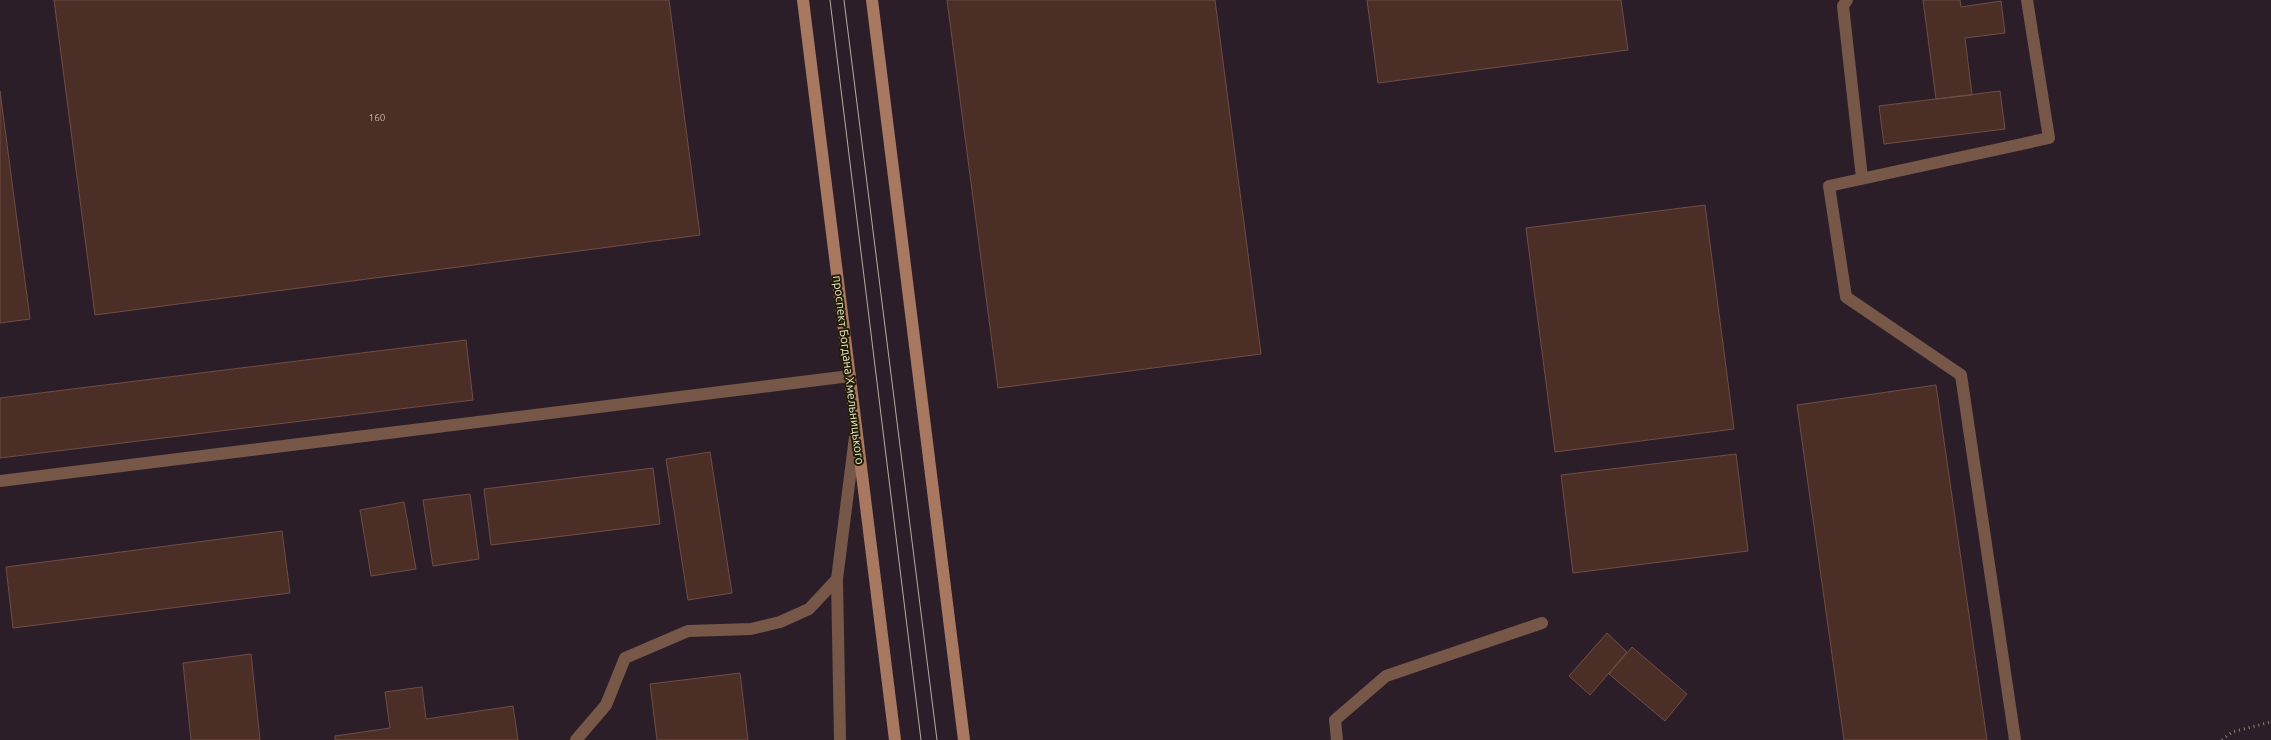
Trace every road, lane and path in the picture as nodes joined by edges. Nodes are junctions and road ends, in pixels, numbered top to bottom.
1 (803, 0) edge
2 (872, 0) edge
3 (1847, 0) edge
4 (2027, 0) edge
5 (1862, 178) junction
6 (850, 376) junction
7 (856, 430) junction
8 (0, 481) edge
9 (837, 579) junction
10 (1542, 623) dead end
11 (2271, 722) edge
12 (576, 740) edge
13 (840, 740) edge
14 (895, 740) edge
15 (964, 740) edge
16 (1338, 740) edge
17 (2015, 740) edge
18 (2222, 740) edge

1 - 6 main road, проспект Богдана Хмельницького
2 - 15 main road
3 - 5 lane
4 - 5 lane
5 - 17 lane
6 - 7 main road, проспект Богдана Хмельницького
6 - 8 lane
7 - 9 lane
7 - 14 main road, проспект Богдана Хмельницького
9 - 12 lane
9 - 13 lane
10 - 16 lane
11 - 18 path

